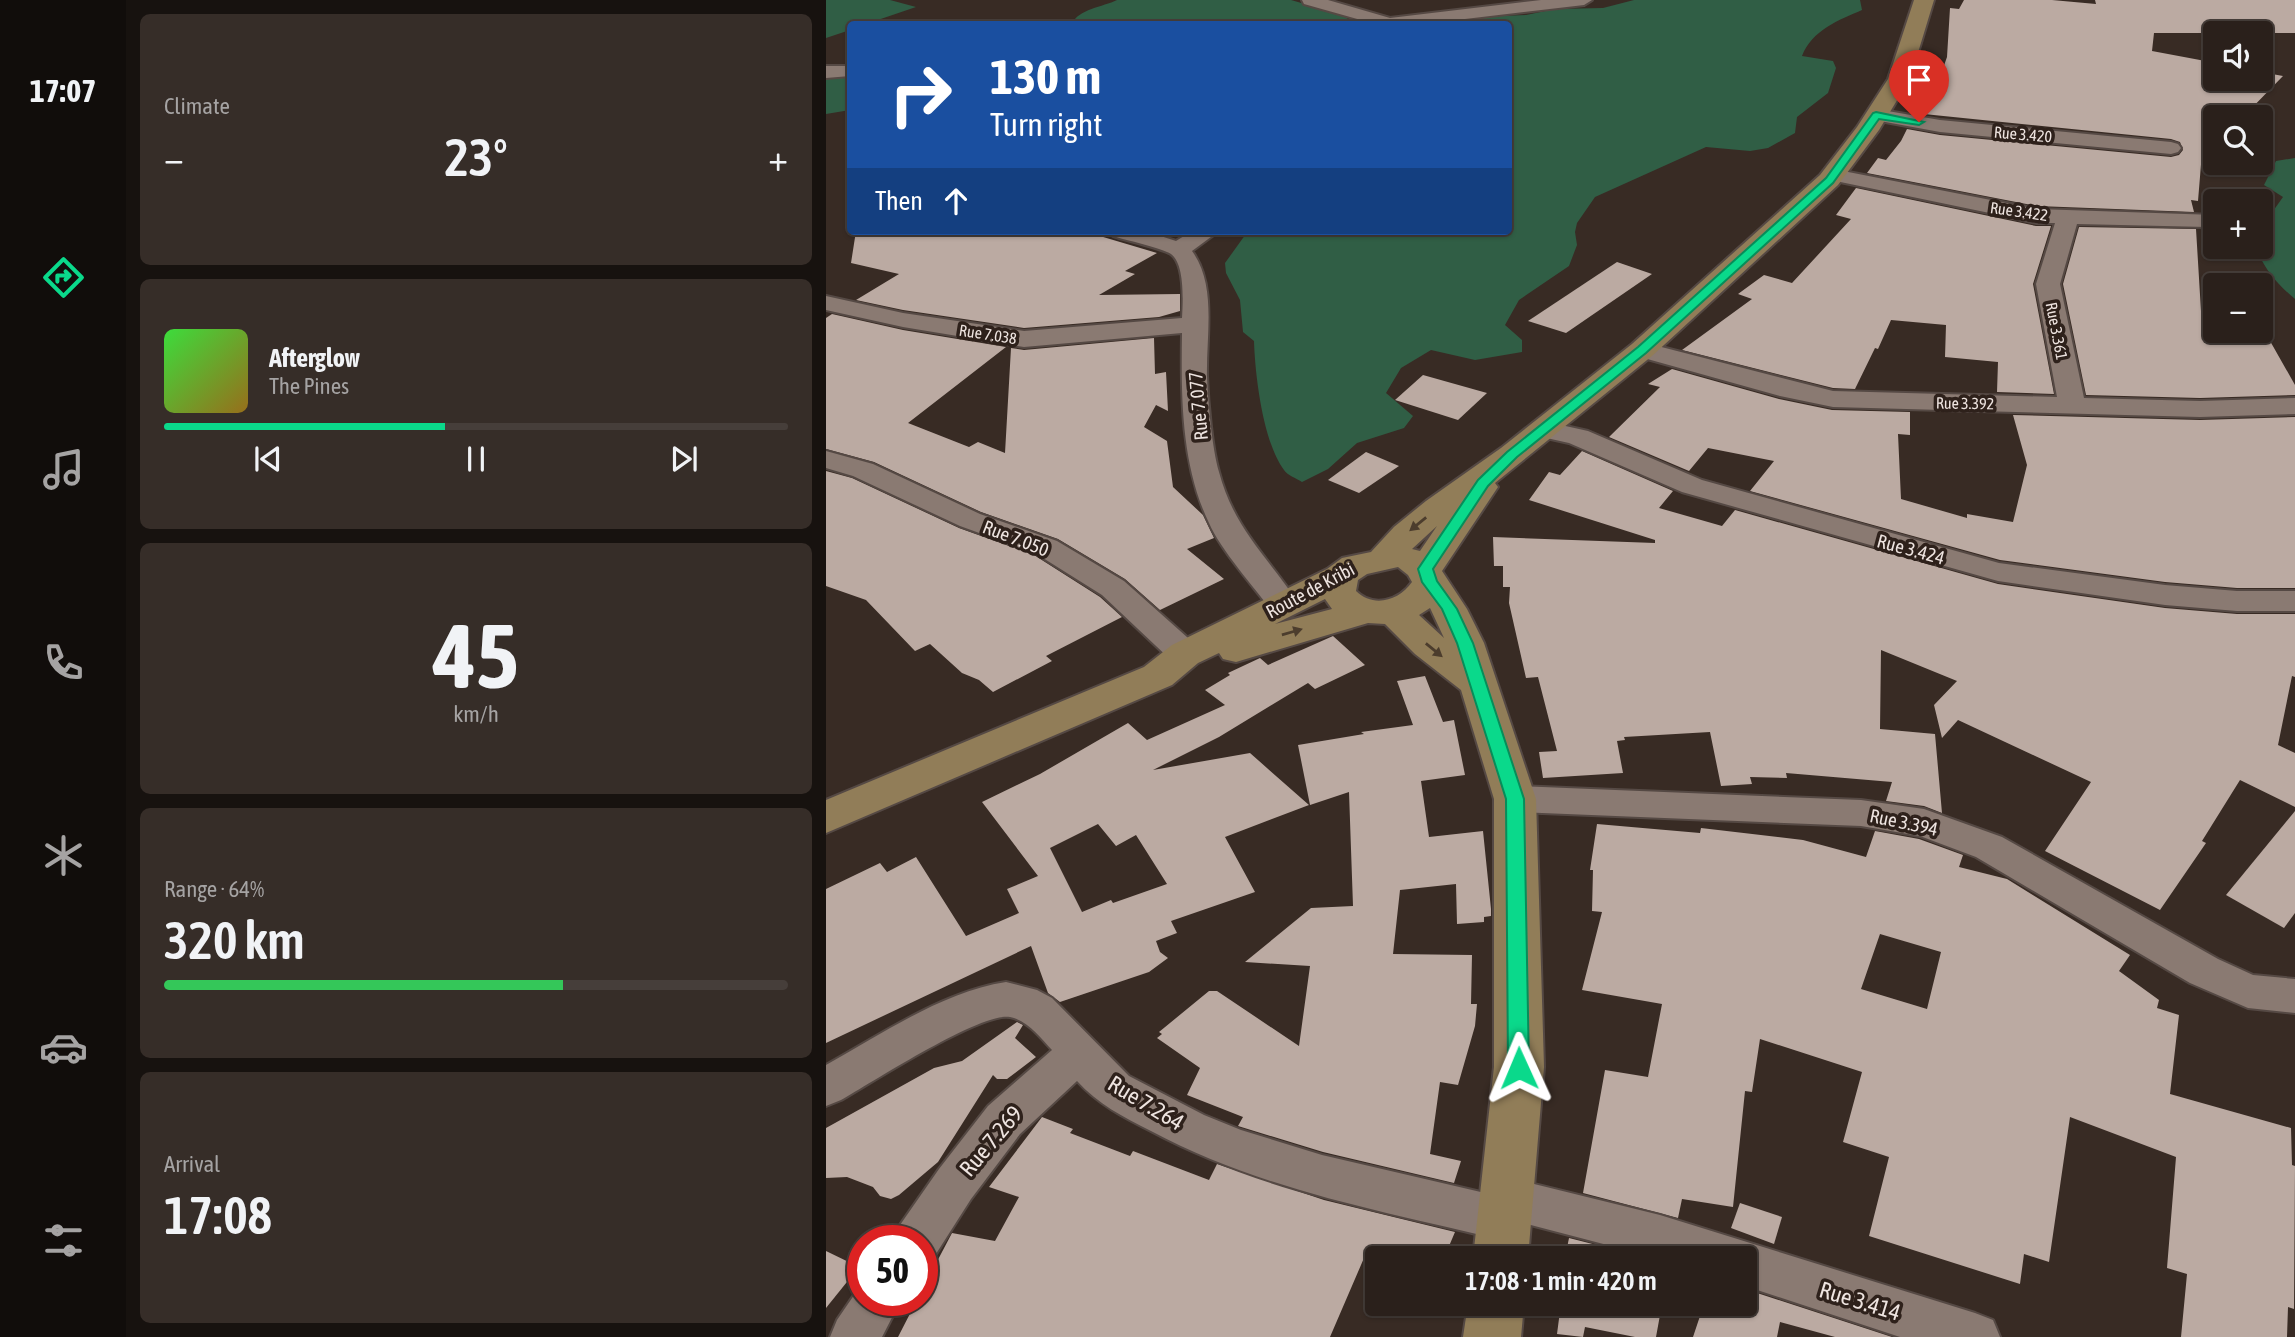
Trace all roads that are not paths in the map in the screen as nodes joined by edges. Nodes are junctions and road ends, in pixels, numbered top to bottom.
1 (1310, 0) edge
2 (1584, 0) edge
3 (1924, 0) edge
4 (1376, 21) edge
5 (1411, 21) edge
6 (847, 71) edge
7 (826, 72) edge
8 (1876, 115) junction
9 (2171, 148) dead end
10 (1833, 175) junction
11 (2063, 216) junction
12 (2203, 220) edge
13 (1134, 235) edge
14 (1202, 235) edge
15 (1180, 249) junction
16 (826, 303) edge
17 (1195, 324) junction
18 (1642, 350) junction
19 (2295, 405) edge
20 (2072, 406) junction
21 (1543, 429) junction
22 (1512, 455) junction
23 (826, 459) edge
24 (1382, 561) junction
25 (1427, 576) junction
26 (1340, 577) junction
27 (2295, 601) edge
28 (1283, 604) junction
29 (1382, 611) junction
30 (1171, 665) junction
31 (1478, 684) junction
32 (1515, 799) junction
33 (826, 817) edge
34 (2295, 996) edge
35 (1079, 1052) junction
36 (826, 1087) edge
37 (928, 1225) edge
38 (1504, 1225) edge
39 (1689, 1246) edge
40 (1757, 1268) edge
41 (867, 1316) edge
42 (1495, 1316) edge
43 (855, 1337) edge
44 (1492, 1337) edge
45 (1975, 1337) edge

1 - 4 street
2 - 5 street
3 - 8 main road, Route de Kribi
6 - 7 street
8 - 9 street, Rue 3.420
8 - 10 main road, Route de Kribi
10 - 11 street, Rue 3.422
10 - 18 main road, Route de Kribi
11 - 12 street, Rue 3.422
11 - 20 street, Rue 3.361
13 - 15 street
14 - 15 street
15 - 17 street, Rue 7.077
16 - 17 street, Rue 7.038
17 - 28 street, Rue 7.077
18 - 20 street, Rue 3.392
18 - 21 main road, Route de Kribi
19 - 20 street, Rue 3.392
21 - 22 main road, Route de Kribi
21 - 27 street, Rue 3.424
22 -> 24 main road, Route de Kribi
22 - 25 main road
23 - 30 street, Rue 7.050
24 - 25 main road
24 - 26 main road, Route de Kribi
25 - 29 main road
25 - 31 main road
26 - 28 main road, Route de Kribi
26 - 29 main road
28 - 30 main road, Route de Kribi
30 -> 29 main road
29 -> 31 main road
30 - 33 main road, Route de Kribi
31 - 32 main road
32 - 34 street, Rue 3.394
32 - 38 main road
35 - 36 street, Rue 7.264
35 - 37 street, Rue 7.269
35 - 38 street, Rue 7.264
38 - 39 street
40 - 45 street, Rue 3.414
41 - 43 street
42 - 44 main road

